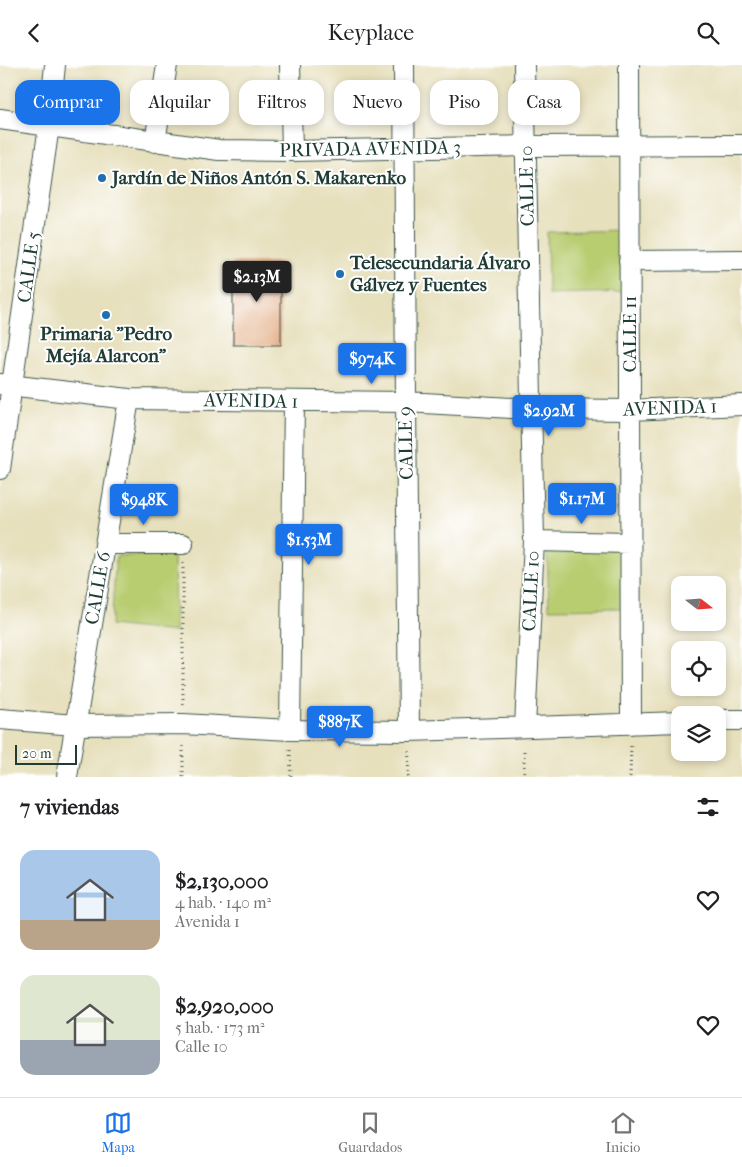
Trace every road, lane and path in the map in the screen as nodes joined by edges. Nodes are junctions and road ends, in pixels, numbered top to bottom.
1 (55, 65) edge
2 (167, 65) edge
3 (290, 65) edge
4 (404, 65) edge
5 (524, 65) edge
6 (629, 65) edge
7 (0, 119) edge
8 (49, 126) junction
9 (155, 142) junction
10 (742, 145) edge
11 (527, 146) junction
12 (629, 146) junction
13 (406, 149) junction
14 (292, 151) junction
15 (742, 260) edge
16 (629, 261) junction
17 (6, 385) edge
18 (130, 399) junction
19 (294, 401) junction
20 (406, 403) junction
21 (742, 405) edge
22 (532, 409) junction
23 (630, 410) junction
24 (0, 469) edge
25 (534, 541) junction
26 (630, 543) junction
27 (106, 544) junction
28 (183, 544) joint
29 (0, 719) edge
30 (742, 719) edge
31 (726, 720) edge
32 (671, 722) edge
33 (631, 723) junction
34 (75, 725) junction
35 (183, 725) junction
36 (524, 727) junction
37 (290, 730) junction
38 (409, 731) junction
39 (67, 777) edge
40 (183, 777) edge
41 (291, 777) edge
42 (408, 777) edge
43 (524, 777) edge
44 (630, 777) edge

1 - 8 street, CALLE 5
2 - 9 street
3 - 14 street
4 - 13 street, CALLE 9
5 - 11 street, CALLE 10
6 - 12 street, CALLE 11
7 - 8 street, PRIVADA AVENIDA 3
8 - 9 street, PRIVADA AVENIDA 3
8 - 17 street, CALLE 5
9 - 14 street, PRIVADA AVENIDA 3
10 - 12 street, PRIVADA AVENIDA 3
11 - 12 street, PRIVADA AVENIDA 3
11 - 13 street, PRIVADA AVENIDA 3
11 - 22 street, CALLE 10
12 - 16 street, CALLE 11
13 - 14 street, PRIVADA AVENIDA 3
13 - 20 street, CALLE 9
15 - 16 street
16 - 23 street, CALLE 11
17 - 18 street, AVENIDA 1
17 - 24 street, CALLE 5
18 - 19 street, AVENIDA 1
18 - 27 street, CALLE 6
19 - 20 street, AVENIDA 1
19 - 37 street
20 - 22 street, AVENIDA 1
20 - 38 street, CALLE 9
21 - 23 street, AVENIDA 1
22 - 23 street, AVENIDA 1
22 - 25 street, CALLE 10
23 - 26 street, CALLE 11
25 - 26 street
25 - 36 street, CALLE 10
26 - 33 street, CALLE 11
27 - 28 street
27 - 34 street, CALLE 6
28 - 35 path
29 - 34 street
30 - 31 street
32 - 33 street
33 - 36 street
33 - 44 path
34 - 35 street
34 - 39 street, CALLE 6
35 - 37 street
35 - 40 path
36 - 38 street
36 - 43 path
37 - 38 street
37 - 41 path
38 - 42 path

